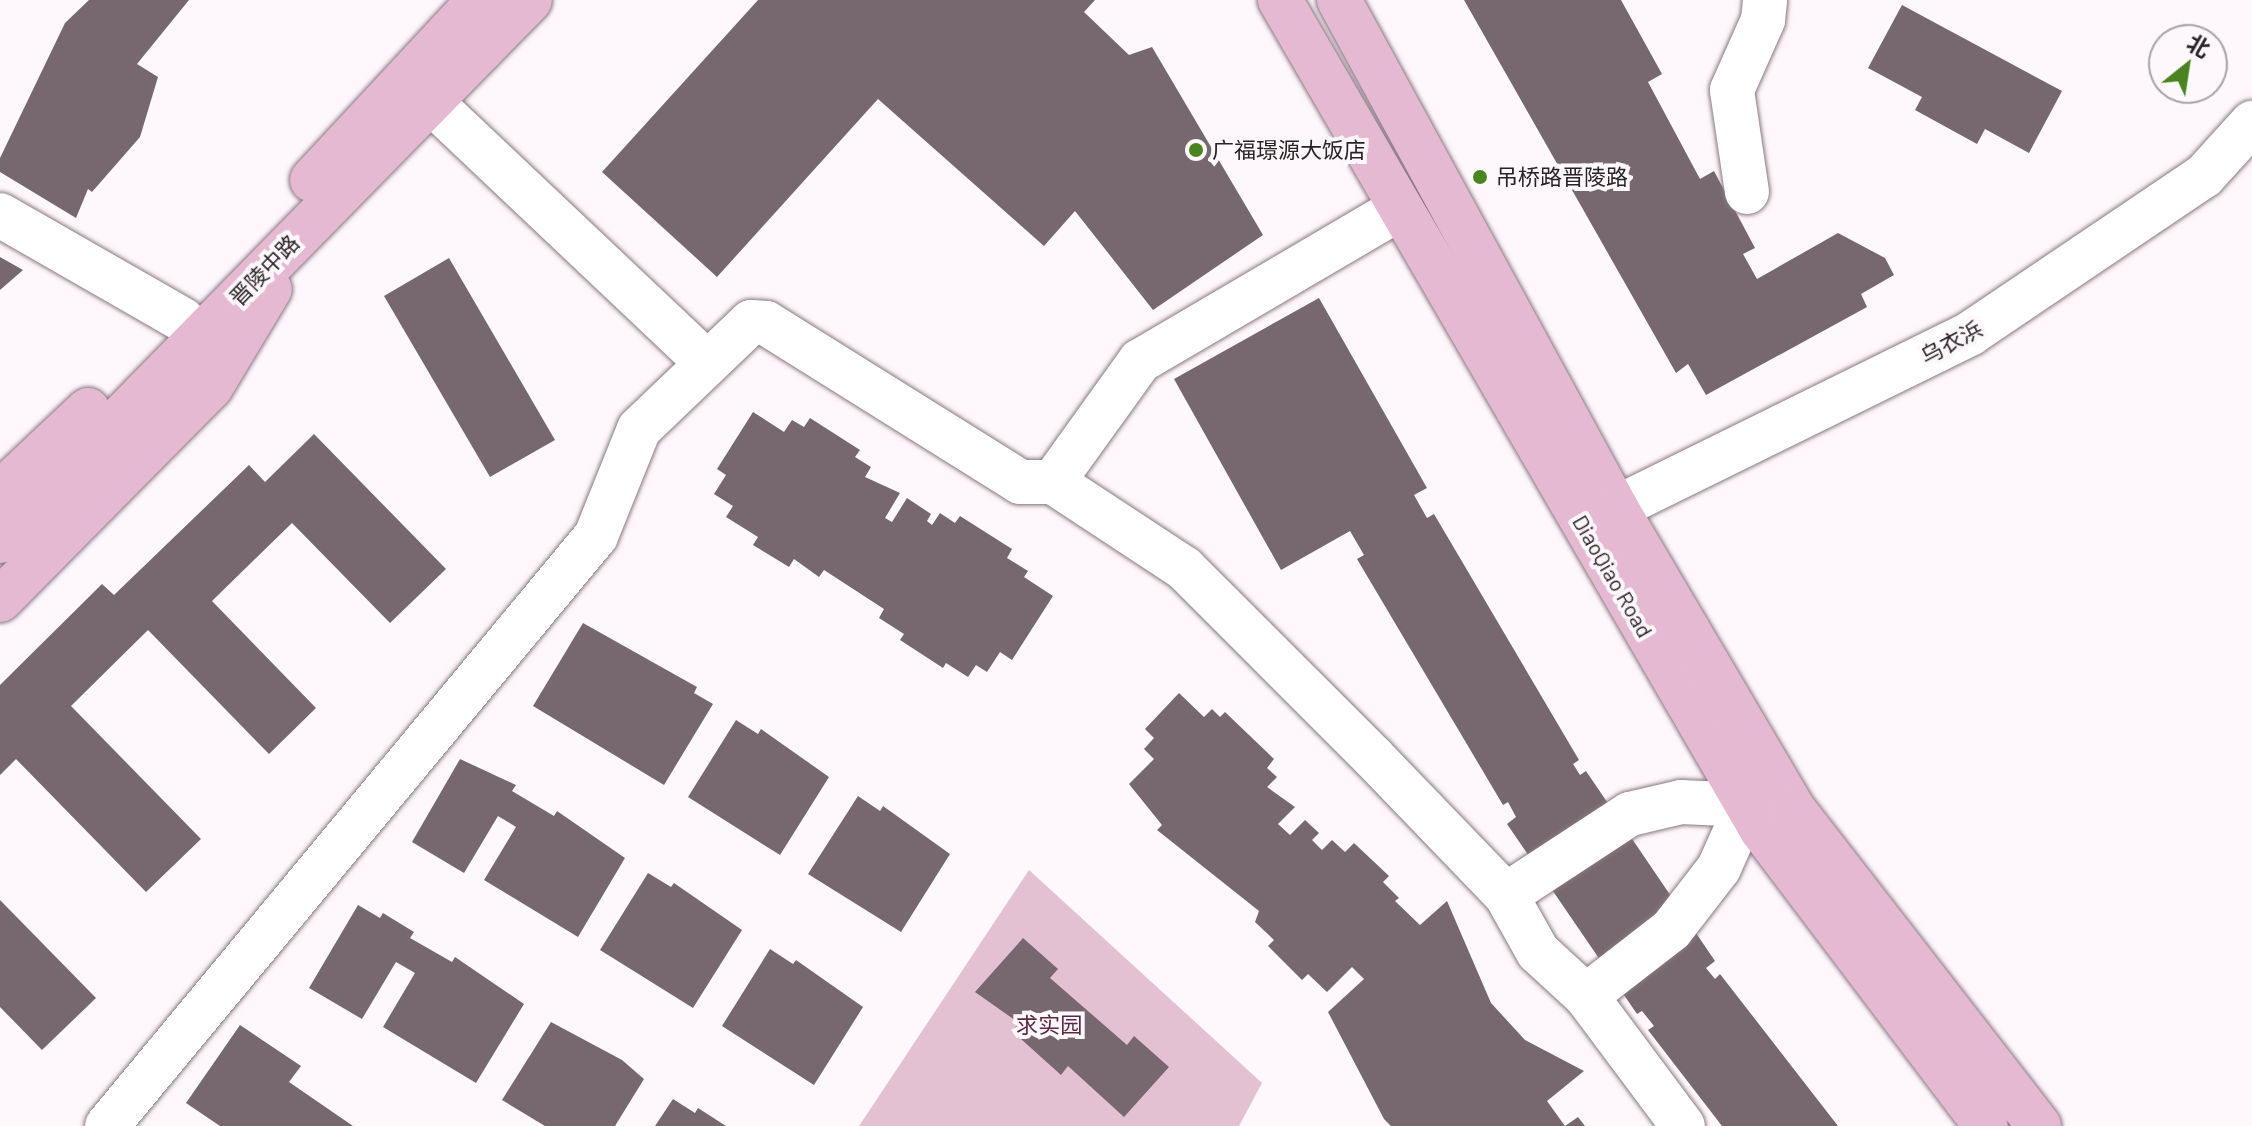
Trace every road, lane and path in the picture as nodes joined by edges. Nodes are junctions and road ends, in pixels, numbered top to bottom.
1 (479, 0) edge
2 (530, 0) edge
3 (1280, 0) edge
4 (1339, 0) edge
5 (1765, 0) edge
6 (431, 102) junction
7 (2252, 123) edge
8 (1747, 192) dead end
9 (1399, 209) junction
10 (0, 215) edge
11 (309, 224) junction
12 (183, 320) junction
13 (706, 362) junction
14 (1053, 482) junction
15 (0, 493) edge
16 (1616, 508) junction
17 (0, 541) edge
18 (0, 600) edge
19 (1747, 805) junction
20 (1506, 895) junction
21 (1586, 996) junction
22 (107, 1126) edge
23 (1683, 1126) edge
24 (1986, 1126) edge
25 (2039, 1126) edge

1 - 12 main road, 晋陵中路
2 - 6 main road, 晋陵中路
3 - 9 main road, DiaoQiao Road
4 - 16 main road, DiaoQiao Road
5 - 8 street
6 - 11 main road, 晋陵中路
6 - 13 street
7 - 16 street, 乌衣浜
9 - 14 street
9 - 19 main road, DiaoQiao Road
10 - 12 street
11 - 17 main road, 晋陵中路
11 - 18 main road
12 - 15 main road, 晋陵中路
13 - 14 street
13 - 22 street
14 - 20 street
16 - 25 main road, DiaoQiao Road
19 - 20 street
19 - 21 street
19 - 24 main road, DiaoQiao Road
20 - 21 street
21 - 23 street

